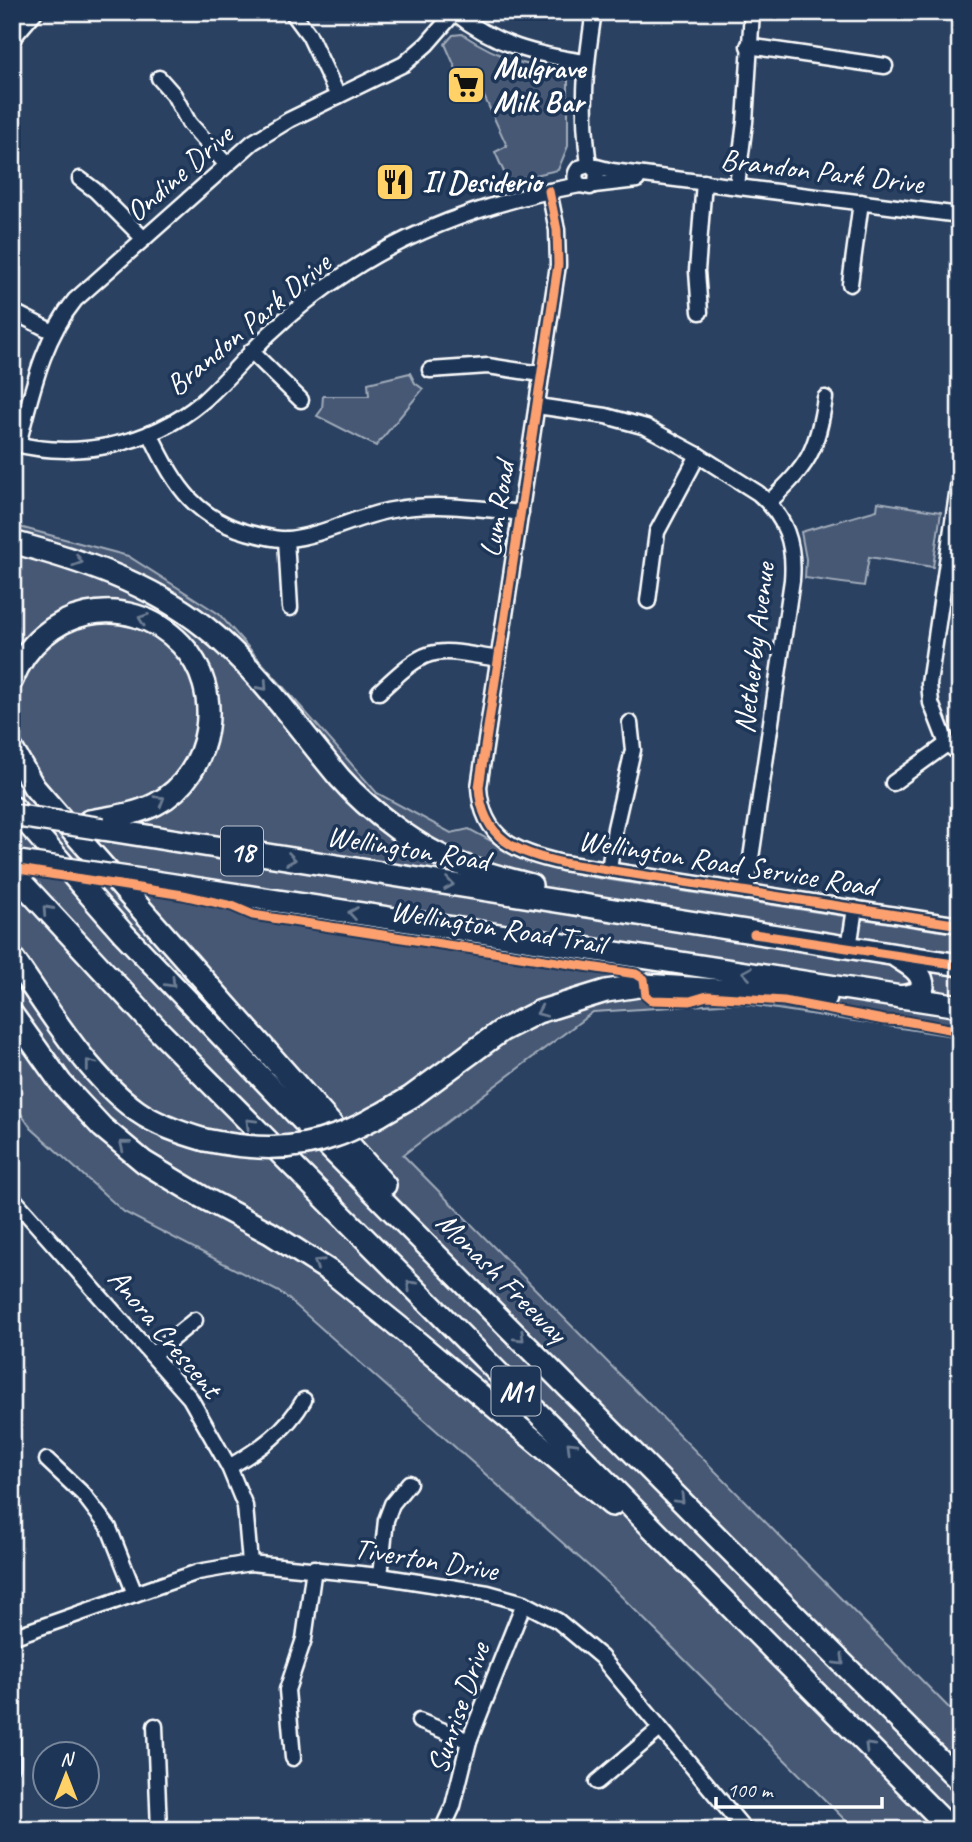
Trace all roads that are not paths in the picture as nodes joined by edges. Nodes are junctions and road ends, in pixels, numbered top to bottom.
1 (35, 12) edge
2 (292, 12) edge
3 (454, 12) edge
4 (594, 12) edge
5 (752, 12) edge
6 (13, 36) edge
7 (748, 47) junction
8 (586, 62) junction
9 (885, 66) dead end
10 (159, 78) dead end
11 (338, 96) junction
12 (226, 164) junction
13 (584, 175) junction
14 (80, 179) dead end
15 (704, 182) junction
16 (737, 185) junction
17 (549, 191) junction
18 (861, 202) junction
19 (960, 215) edge
20 (144, 239) junction
21 (849, 284) dead end
22 (12, 311) edge
23 (700, 312) dead end
24 (53, 332) junction
25 (251, 351) junction
26 (430, 370) dead end
27 (541, 374) junction
28 (825, 398) dead end
29 (301, 400) dead end
30 (537, 406) junction
31 (150, 433) junction
32 (15, 443) edge
33 (698, 455) junction
34 (960, 474) edge
35 (769, 502) junction
36 (521, 513) junction
37 (286, 539) junction
38 (12, 542) edge
39 (648, 601) dead end
40 (290, 608) dead end
41 (498, 659) junction
42 (12, 680) edge
43 (379, 692) dead end
44 (630, 723) dead end
45 (947, 744) junction
46 (12, 750) edge
47 (960, 754) edge
48 (893, 783) dead end
49 (12, 807) edge
50 (12, 815) edge
51 (99, 825) junction
52 (494, 831) joint
53 (12, 861) edge
54 (609, 870) junction
55 (12, 872) edge
56 (746, 892) junction
57 (855, 908) junction
58 (698, 925) junction
59 (960, 925) edge
60 (849, 948) junction
61 (893, 955) junction
62 (12, 957) edge
63 (960, 965) edge
64 (903, 998) junction
65 (960, 1006) edge
66 (12, 1014) edge
67 (12, 1197) edge
68 (494, 1311) junction
69 (195, 1320) dead end
70 (153, 1354) junction
71 (304, 1400) dead end
72 (47, 1460) dead end
73 (229, 1467) junction
74 (409, 1483) dead end
75 (250, 1563) junction
76 (314, 1568) junction
77 (693, 1570) junction
78 (380, 1576) junction
79 (135, 1594) junction
80 (524, 1603) junction
81 (12, 1637) edge
82 (419, 1721) dead end
83 (155, 1726) dead end
84 (12, 1728) edge
85 (660, 1729) junction
86 (469, 1741) junction
87 (293, 1758) dead end
88 (12, 1765) edge
89 (960, 1781) edge
90 (597, 1782) dead end
91 (159, 1830) edge
92 (442, 1830) edge
93 (745, 1830) edge
94 (952, 1830) edge

1 - 6 street
2 - 11 street
3 - 8 street
3 - 11 street, Ondine Drive
4 - 8 street
5 - 7 street
7 - 9 street
7 - 16 street
8 - 13 street
10 - 12 street
11 - 12 street, Ondine Drive
12 - 20 street, Ondine Drive
13 - 15 street, Brandon Park Drive
13 - 17 street, Brandon Park Drive
14 - 20 street
15 - 16 street, Brandon Park Drive
15 - 23 street
16 - 18 street, Brandon Park Drive
17 - 25 street, Brandon Park Drive
17 - 27 street, Lum Road
18 - 19 street, Brandon Park Drive
18 - 21 street
20 - 24 street, Ondine Drive
22 - 24 street
24 - 32 street, Ondine Drive
25 - 29 street
25 - 31 street, Brandon Park Drive
26 - 27 street
27 - 30 street, Lum Road
28 - 35 street
30 - 33 street, Netherby Avenue
30 - 36 street, Lum Road
31 - 32 street, Brandon Park Drive
31 - 37 street
33 - 35 street, Netherby Avenue
33 - 39 street
34 - 45 street
35 - 56 street, Netherby Avenue
36 - 37 street
36 - 41 street, Lum Road
37 - 40 street
38 -> 58 highway
41 - 43 street
41 - 52 street, Lum Road
51 -> 42 highway
44 - 54 street
45 - 47 street
45 - 48 street
46 - 68 highway
49 -> 68 highway, Monash Freeway / M1
50 - 51 highway, Wellington Road / 18, bridge
51 -> 58 highway, Wellington Road / 18
52 - 54 street, Wellington Road Service Road
64 -> 53 highway, 18, bridge
54 - 56 street, Wellington Road Service Road
77 -> 55 highway, M1
56 - 57 street, Wellington Road Service Road
57 - 59 street, Wellington Road Service Road
57 - 60 street
58 - 60 highway, Wellington Road / 18
60 - 61 highway, Wellington Road / 18
61 - 63 highway, Wellington Road / 18
61 - 64 highway
64 -> 62 highway, bridge
64 - 65 highway, 18
77 -> 66 highway
67 - 70 street, Anora Crescent
68 -> 89 highway, Monash Freeway / M1
69 - 70 street
70 - 73 street, Anora Crescent
71 - 73 street
72 - 79 street
73 - 75 street, Anora Crescent
74 - 78 street
75 - 76 street, Tiverton Drive
75 - 79 street, Tiverton Drive
76 - 78 street, Tiverton Drive
76 - 87 street
94 -> 77 highway, M1
78 - 80 street, Tiverton Drive
79 - 81 street, Tiverton Drive
80 - 85 street, Tiverton Drive
80 - 86 street, Sunrise Drive
82 - 86 street
83 - 91 street
84 - 88 street
85 - 90 street
85 - 93 street, Tiverton Drive
86 - 92 street, Sunrise Drive

